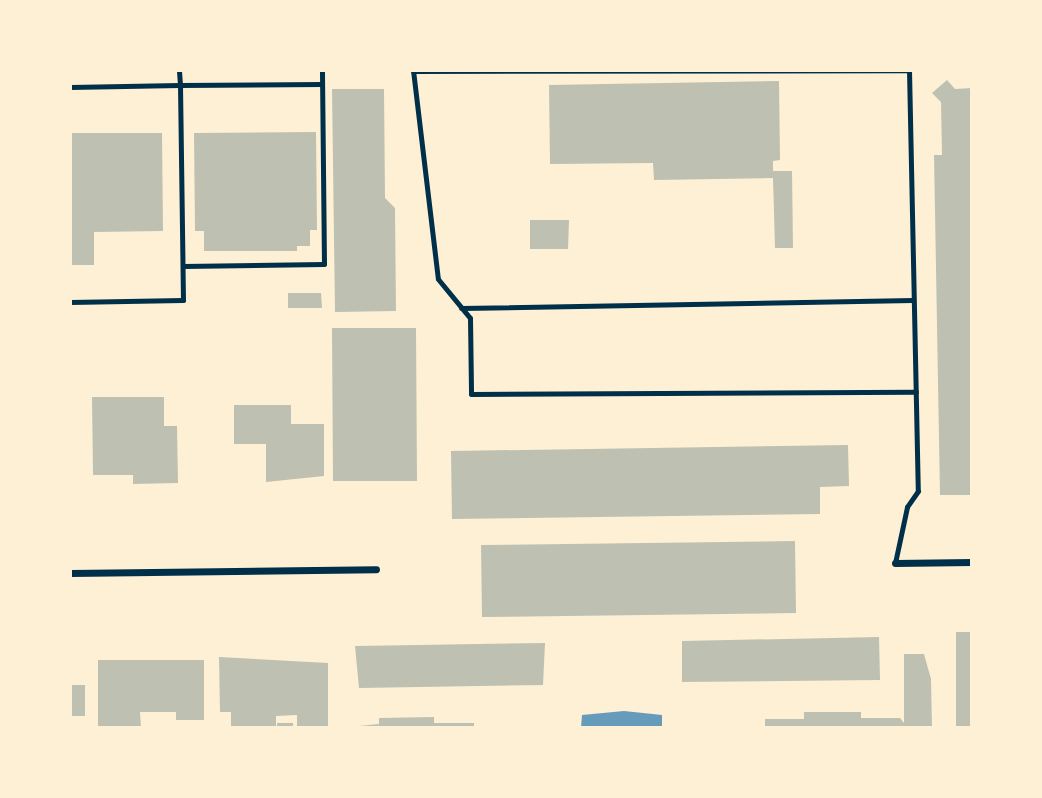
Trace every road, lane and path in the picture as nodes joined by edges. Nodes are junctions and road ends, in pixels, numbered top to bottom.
1 (179, 70) edge
2 (322, 70) edge
3 (909, 70) edge
4 (413, 71) edge
5 (501, 71) edge
6 (322, 84) junction
7 (180, 85) junction
8 (70, 87) edge
9 (183, 266) junction
10 (914, 300) junction
11 (70, 302) edge
12 (461, 308) junction
13 (916, 393) junction
14 (972, 562) edge
15 (895, 563) joint
16 (376, 569) dead end
17 (70, 573) edge

1 - 7 lane
2 - 6 lane
3 - 5 lane
3 - 10 lane
4 - 5 lane
4 - 12 lane
6 - 7 lane
6 - 9 lane
7 - 8 lane
7 - 9 lane
9 - 11 lane
10 - 12 lane
10 - 13 lane
12 - 13 lane
13 - 15 lane
14 - 15 street
16 - 17 street

